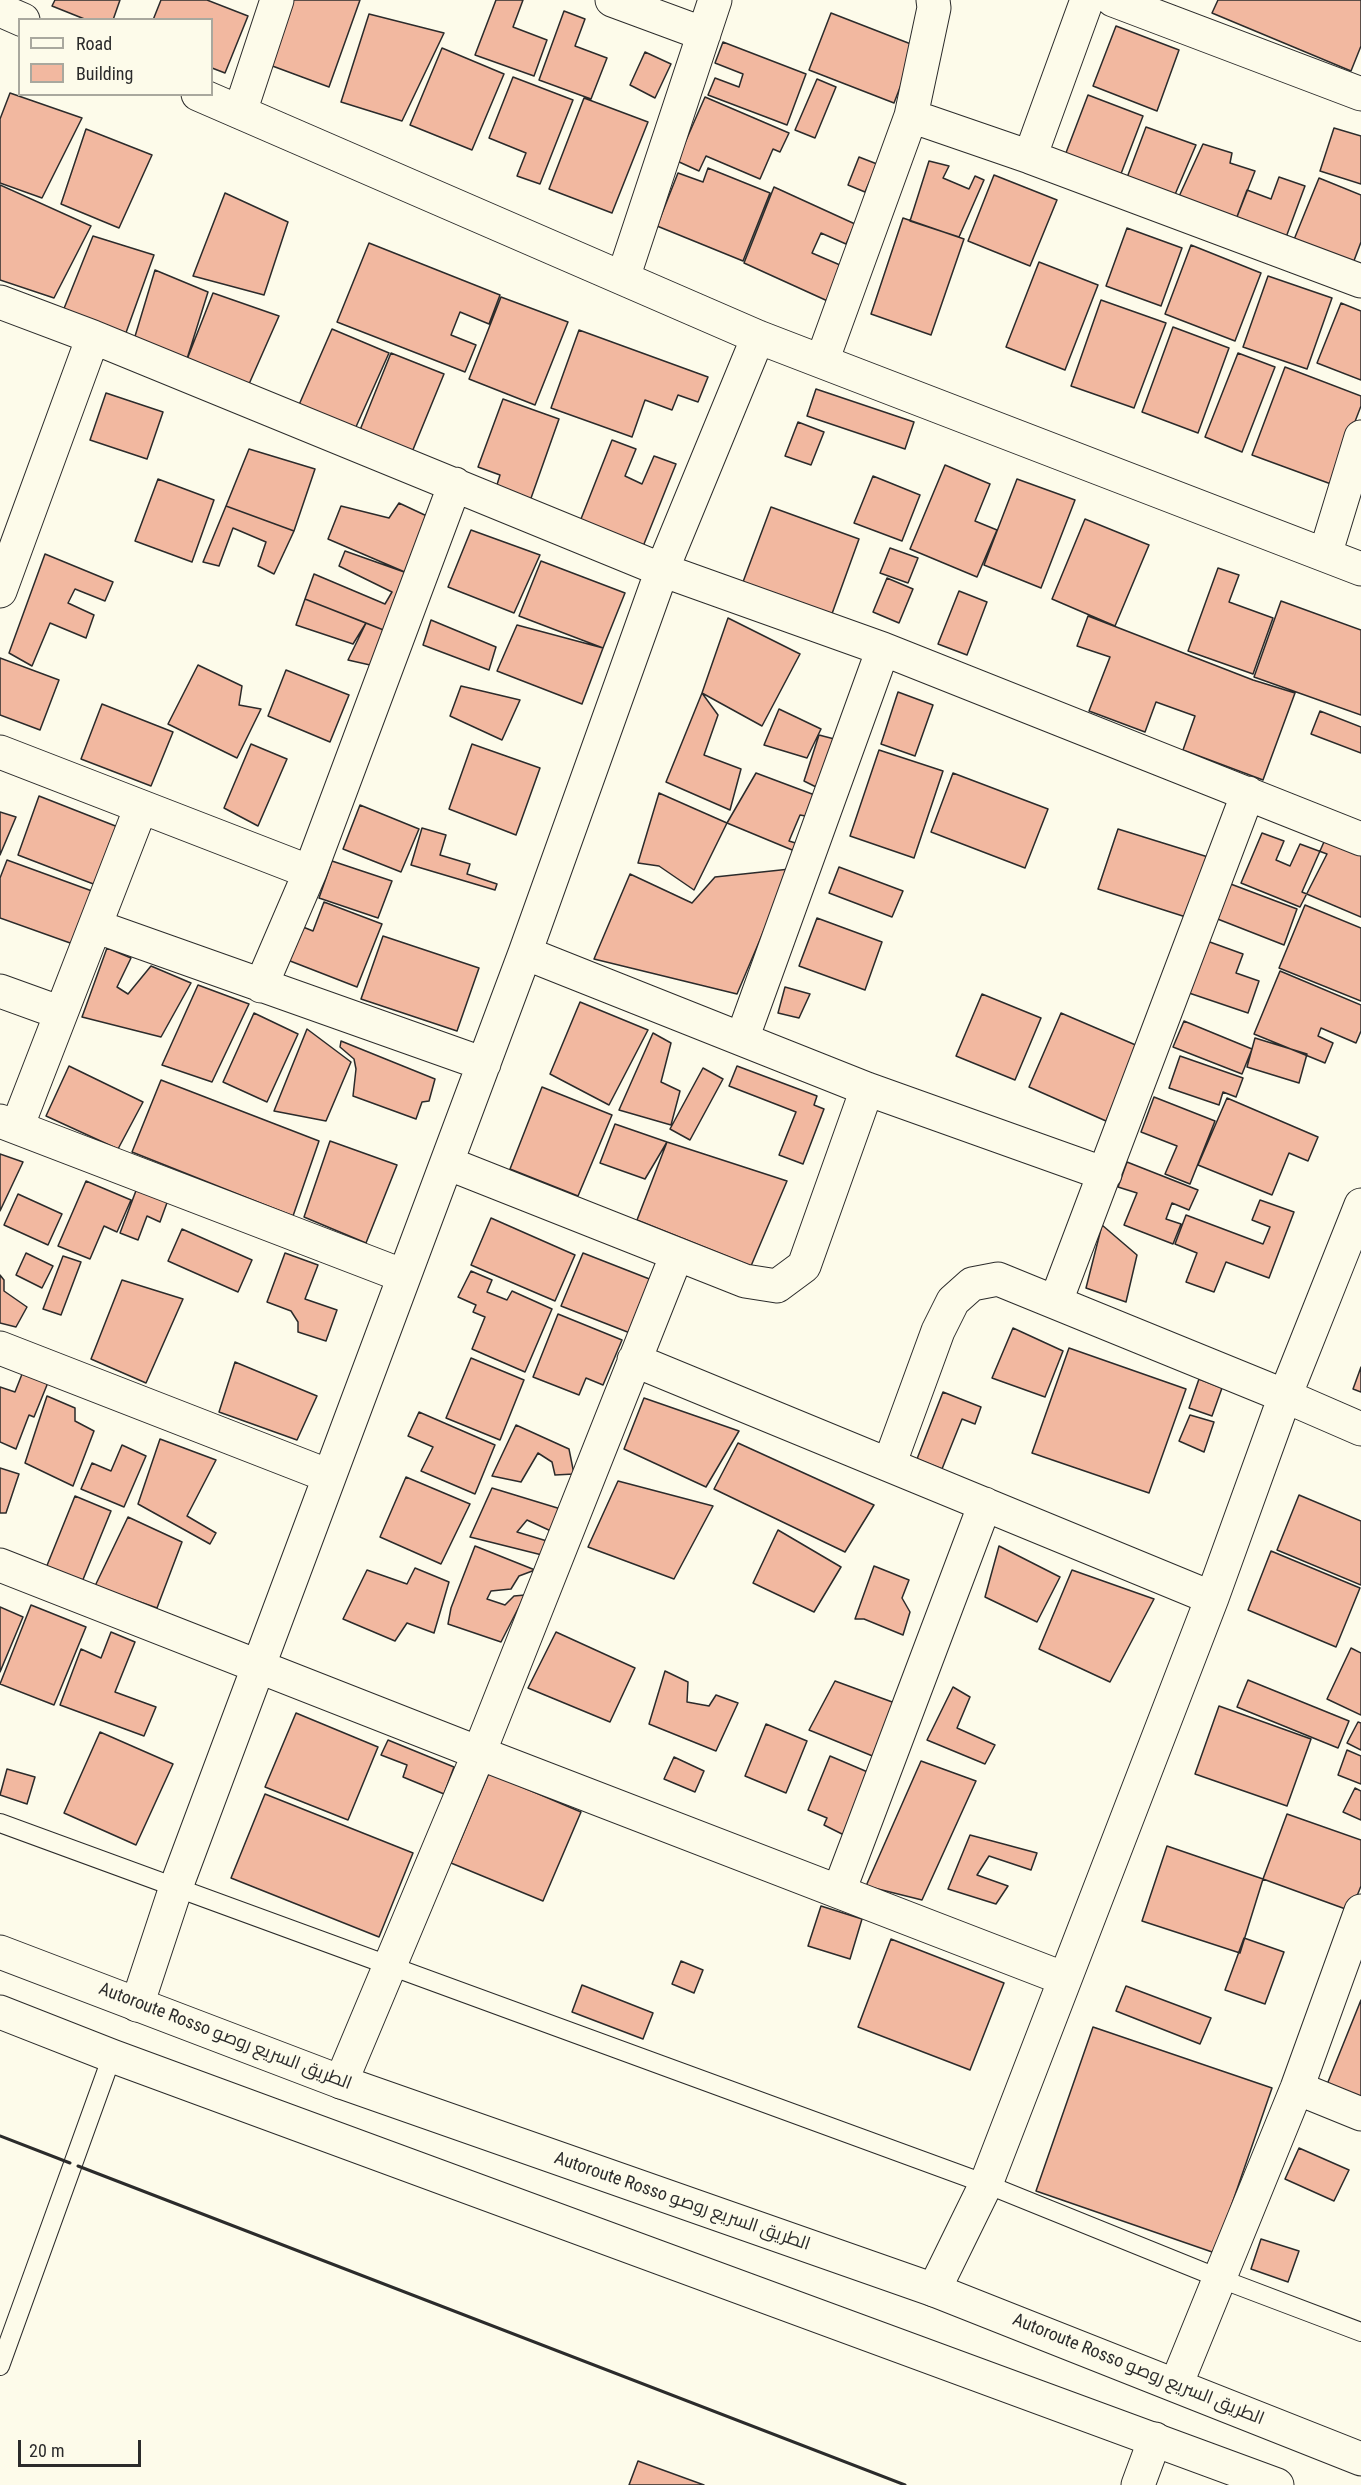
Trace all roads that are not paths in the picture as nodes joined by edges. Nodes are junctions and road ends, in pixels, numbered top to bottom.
1 (277, 0) edge
2 (612, 0) edge
3 (715, 0) edge
4 (933, 0) edge
5 (1087, 0) edge
6 (1113, 0) edge
7 (0, 10) edge
8 (18, 18) edge
9 (704, 34) junction
10 (1361, 94) edge
11 (203, 96) edge
12 (240, 112) junction
13 (911, 116) junction
14 (1030, 157) junction
15 (623, 278) junction
16 (1361, 281) edge
17 (0, 302) edge
18 (758, 337) junction
19 (93, 338) junction
20 (822, 361) junction
21 (1361, 437) edge
22 (455, 484) junction
23 (1325, 555) junction
24 (1361, 568) edge
25 (662, 570) junction
26 (0, 591) edge
27 (883, 649) junction
28 (0, 752) edge
29 (1248, 793) junction
30 (141, 807) junction
31 (1361, 839) edge
32 (310, 872) junction
33 (95, 926) junction
34 (525, 953) junction
35 (261, 986) junction
36 (0, 992) edge
37 (61, 1013) junction
38 (742, 1040) junction
39 (484, 1064) junction
40 (867, 1089) junction
41 (8, 1124) edge
42 (447, 1163) junction
43 (1105, 1174) junction
44 (1361, 1205) edge
45 (677, 1254) junction
46 (404, 1276) junction
47 (1056, 1301) junction
48 (0, 1348) edge
49 (634, 1360) junction
50 (1285, 1396) junction
51 (1361, 1429) edge
52 (889, 1465) junction
53 (329, 1476) junction
54 (985, 1504) junction
55 (0, 1564) edge
56 (1212, 1598) junction
57 (259, 1665) junction
58 (479, 1754) junction
59 (0, 1823) edge
60 (176, 1887) junction
61 (838, 1891) junction
62 (1359, 1921) edge
63 (0, 1952) edge
64 (392, 1966) junction
65 (1065, 1979) junction
66 (137, 2005) junction
67 (0, 2012) edge
68 (112, 2056) junction
69 (341, 2082) junction
70 (1297, 2088) junction
71 (1361, 2114) edge
72 (986, 2184) junction
73 (1221, 2278) junction
74 (934, 2290) junction
75 (1361, 2332) edge
76 (0, 2366) edge
77 (1176, 2385) junction
78 (1155, 2439) junction
79 (1361, 2459) edge
80 (1138, 2485) edge
81 (1277, 2485) edge

1 - 12 main road
2 - 9 main road
3 - 9 main road
4 - 13 main road
5 - 14 main road
6 - 10 main road
7 - 8 main road
9 - 15 main road
11 - 12 main road
12 - 15 main road
13 - 14 main road
13 - 20 main road
14 - 16 main road
15 - 18 main road
17 - 19 main road
18 - 20 main road
18 - 25 main road
19 - 22 main road
19 - 26 main road
20 - 23 main road
21 - 23 main road
22 - 25 main road
22 - 32 main road
23 - 24 main road
25 - 27 main road
25 - 34 main road
27 - 29 main road
27 - 38 main road
28 - 30 main road
29 - 31 main road
29 - 43 main road
30 - 32 main road
30 - 33 main road
32 - 35 main road
33 - 35 main road
33 - 37 main road
34 - 38 main road
34 - 39 main road
35 - 39 main road
36 - 37 main road
37 - 41 main road
38 - 40 main road
39 - 42 main road
40 - 43 main road
40 - 45 main road
41 - 46 main road
42 - 45 main road
42 - 46 main road
43 - 47 main road
44 - 50 main road
45 - 49 main road
46 - 53 main road
47 - 50 main road
47 - 52 main road
48 - 53 main road
49 - 52 main road
49 - 58 main road
50 - 51 main road
50 - 56 main road
52 - 54 main road
53 - 57 main road
54 - 56 main road
54 - 61 main road
55 - 57 main road
56 - 65 main road
57 - 58 main road
57 - 60 main road
58 - 61 main road
58 - 64 main road
59 - 60 lane
60 - 64 lane
60 - 66 main road
61 - 65 main road
62 - 70 main road
63 - 66 main road, Autoroute Rosso الطريق السريع روصو
64 - 69 main road
64 - 72 lane
65 - 72 main road
66 - 69 main road, Autoroute Rosso الطريق السريع روصو
67 - 68 main road
68 - 76 lane
68 - 78 main road
69 - 74 main road, Autoroute Rosso الطريق السريع روصو
70 - 71 main road
70 - 73 main road
72 - 73 lane
72 - 74 main road
73 - 75 lane
73 - 77 main road
74 - 77 main road, Autoroute Rosso الطريق السريع روصو
77 - 79 main road, Autoroute Rosso الطريق السريع روصو
78 - 80 main road
78 - 81 main road

